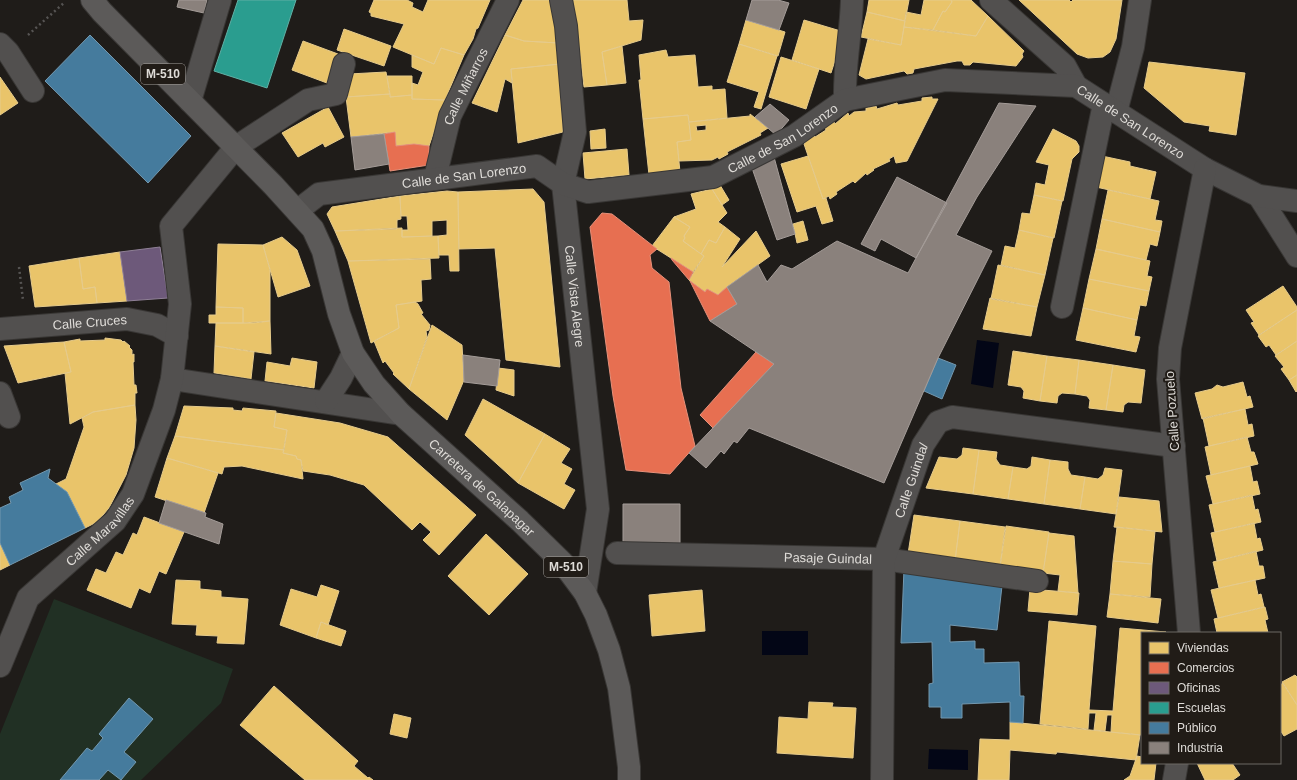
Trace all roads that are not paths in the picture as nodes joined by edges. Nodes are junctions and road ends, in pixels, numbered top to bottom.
1 (92, 0) edge
2 (220, 0) edge
3 (508, 0) edge
4 (562, 0) edge
5 (852, 0) edge
6 (991, 0) edge
7 (1140, 0) edge
8 (4, 48) edge
9 (344, 64) dead end
10 (1076, 86) junction
11 (33, 91) dead end
12 (845, 100) junction
13 (190, 101) junction
14 (1110, 108) junction
15 (236, 147) junction
16 (1205, 169) junction
17 (435, 178) junction
18 (563, 184) junction
19 (1259, 196) junction
20 (1297, 201) edge
21 (296, 211) junction
22 (1295, 243) edge
23 (1062, 307) dead end
24 (0, 329) edge
25 (177, 336) junction
26 (353, 352) junction
27 (172, 379) junction
28 (0, 393) edge
29 (326, 401) junction
30 (401, 414) junction
31 (9, 417) dead end
32 (1174, 446) junction
33 (617, 553) dead end
34 (884, 560) junction
35 (1037, 581) dead end
36 (585, 593) junction
37 (1189, 632) edge
38 (0, 666) edge
39 (1177, 764) edge
40 (629, 780) edge
41 (882, 780) edge
42 (1174, 780) edge

1 - 13 main road, M-510
2 - 13 street
3 - 17 street, Calle Miñarros
4 - 18 street, Calle Vista Alegre
5 - 12 street
6 - 10 street
7 - 14 street
8 - 11 street
9 - 15 street
10 - 12 street, Calle de San Lorenzo
10 - 14 street, Calle de San Lorenzo
12 - 18 street, Calle de San Lorenzo
13 - 15 main road, M-510
14 - 16 street, Calle de San Lorenzo
14 - 23 street
15 - 21 main road, M-510
15 - 25 street, Calle Maravillas
16 - 19 street, Calle de San Lorenzo
16 - 32 street, Calle Pozuelo
17 - 18 street, Calle de San Lorenzo
17 - 21 street, Calle de San Lorenzo
18 - 36 street, Calle Vista Alegre
19 - 20 street, Calle de San Lorenzo
19 - 22 street
21 - 26 main road, Carretera de Galapagar / M-510
24 - 25 street, Calle Cruces
25 - 27 street, Calle Maravillas
26 - 29 street
26 - 30 main road, Carretera de Galapagar / M-510
27 - 29 street
27 - 38 street, Calle Maravillas
28 - 31 street
29 - 30 street
30 - 36 main road, Carretera de Galapagar / M-510
32 - 34 street, Calle Guindal
32 - 37 street, Calle Pozuelo
33 - 34 street, Pasaje Guindal
34 - 35 street, Pasaje Guindal
34 - 41 street, Calle Guindal
36 - 40 main road, Carretera de Galapagar / M-510
39 - 42 street

